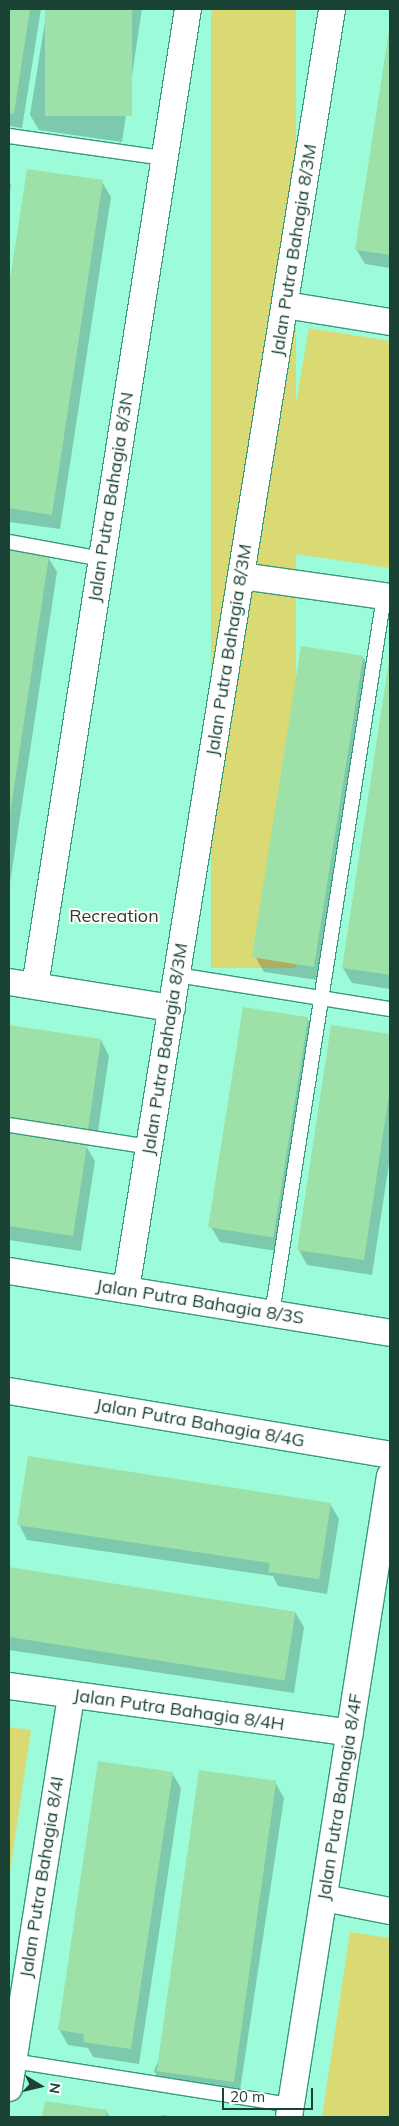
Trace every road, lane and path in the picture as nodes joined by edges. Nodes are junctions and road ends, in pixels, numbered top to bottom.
1 (188, 9) edge
2 (332, 9) edge
3 (9, 136) edge
4 (164, 158) junction
5 (285, 305) junction
6 (390, 322) edge
7 (9, 542) edge
8 (102, 559) junction
9 (241, 576) junction
10 (387, 596) edge
11 (177, 975) junction
12 (9, 982) edge
13 (35, 986) junction
14 (320, 998) junction
15 (172, 1008) junction
16 (390, 1009) edge
17 (9, 1125) edge
18 (150, 1147) junction
19 (9, 1271) edge
20 (126, 1290) junction
21 (272, 1314) junction
22 (390, 1333) edge
23 (9, 1392) edge
24 (390, 1455) edge
25 (390, 1476) edge
26 (9, 1686) edge
27 (71, 1695) junction
28 (350, 1734) junction
29 (324, 1898) junction
30 (390, 1911) edge
31 (13, 2061) junction
32 (9, 2088) edge
33 (290, 2111) edge

1 - 4 street, Jalan Putra Bahagia 8/3N
2 - 5 street, Jalan Putra Bahagia 8/3M
3 - 4 lane
4 - 8 street, Jalan Putra Bahagia 8/3N
5 - 6 street
5 - 9 street, Jalan Putra Bahagia 8/3M
7 - 8 lane
8 - 13 street, Jalan Putra Bahagia 8/3N
9 - 10 street
9 - 11 street, Jalan Putra Bahagia 8/3M
10 - 14 lane
11 - 14 lane
11 - 15 street, Jalan Putra Bahagia 8/3M
12 - 13 street
13 - 15 street
14 - 16 lane
14 - 21 lane
15 - 18 street, Jalan Putra Bahagia 8/3M
17 - 18 lane
18 - 20 street, Jalan Putra Bahagia 8/3M
19 - 20 street, Jalan Putra Bahagia 8/3S
20 - 21 street, Jalan Putra Bahagia 8/3S
21 - 22 street, Jalan Putra Bahagia 8/3S
23 - 24 street, Jalan Putra Bahagia 8/4G
25 - 28 street, Jalan Putra Bahagia 8/4F
26 - 27 street, Jalan Putra Bahagia 8/4H
27 - 28 street, Jalan Putra Bahagia 8/4H
27 - 31 street, Jalan Putra Bahagia 8/4I
28 - 29 street, Jalan Putra Bahagia 8/4F
29 - 30 street
29 - 33 street, Jalan Putra Bahagia 8/4F
31 - 32 street, Jalan Putra Bahagia 8/4I
31 - 33 lane

